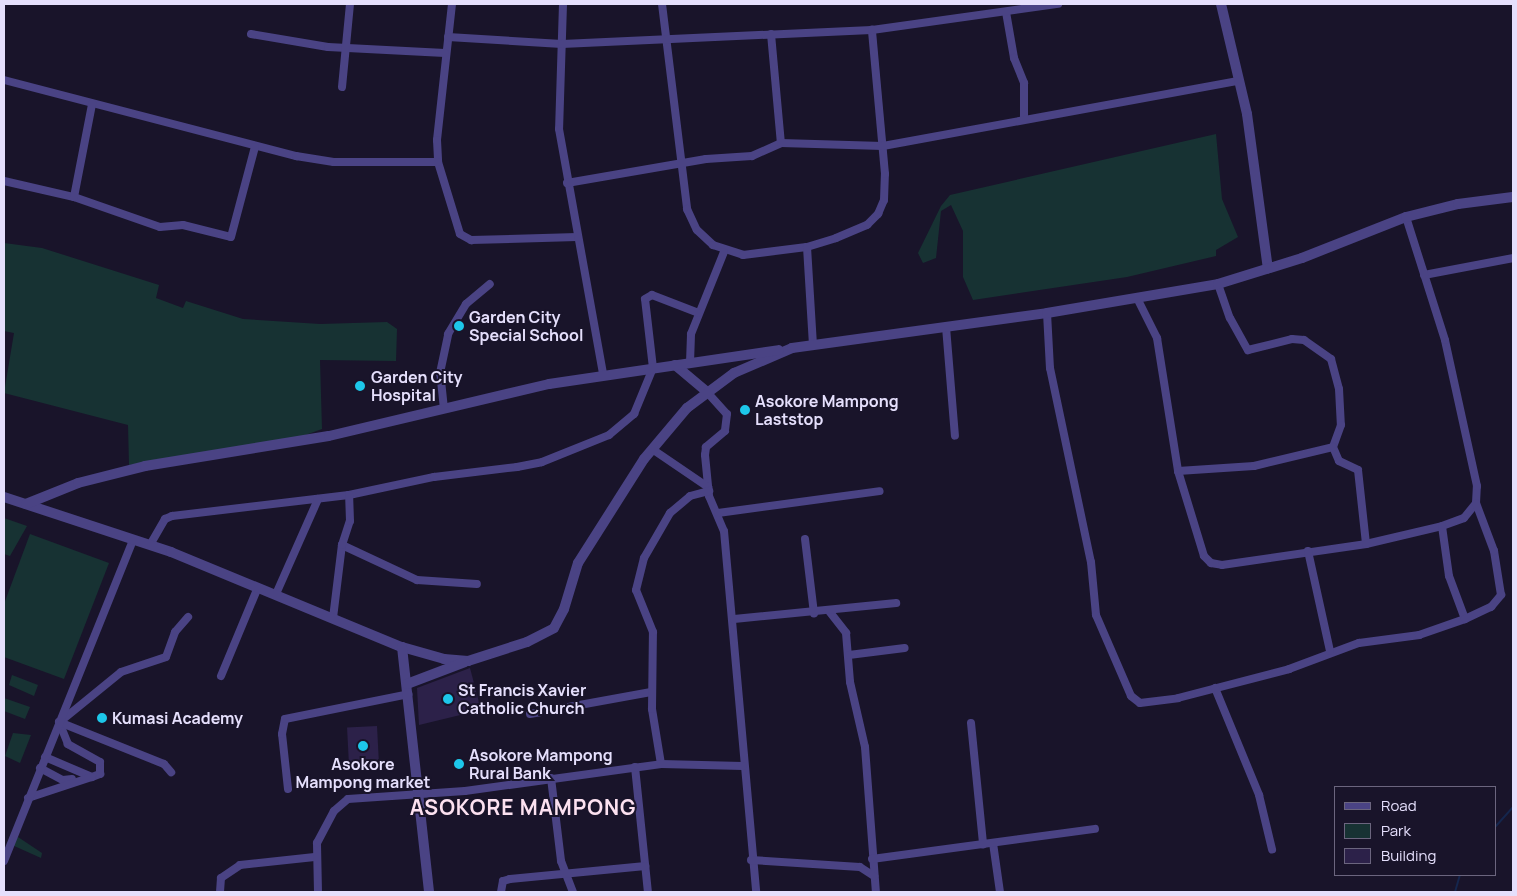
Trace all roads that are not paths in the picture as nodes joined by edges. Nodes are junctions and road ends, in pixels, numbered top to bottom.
1 (350, 4) edge
2 (452, 4) edge
3 (563, 4) edge
4 (662, 4) edge
5 (1058, 4) edge
6 (1221, 4) edge
7 (1006, 12) junction
8 (872, 30) junction
9 (251, 34) dead end
10 (771, 34) junction
11 (448, 37) junction
12 (667, 39) junction
13 (562, 44) junction
14 (347, 48) junction
15 (446, 53) junction
16 (4, 80) edge
17 (1238, 80) junction
18 (342, 87) dead end
19 (92, 104) junction
20 (1024, 119) junction
21 (781, 143) junction
22 (883, 146) junction
23 (255, 148) junction
24 (438, 162) junction
25 (680, 163) junction
26 (4, 181) edge
27 (567, 183) junction
28 (74, 197) junction
29 (1513, 197) edge
30 (1406, 217) junction
31 (576, 237) junction
32 (807, 247) junction
33 (724, 252) junction
34 (1513, 258) edge
35 (1268, 269) junction
36 (1424, 275) junction
37 (490, 284) dead end
38 (1218, 284) junction
39 (1137, 298) junction
40 (699, 312) junction
41 (1047, 313) junction
42 (946, 327) junction
43 (813, 345) junction
44 (792, 348) junction
45 (690, 363) junction
46 (675, 365) junction
47 (653, 368) junction
48 (603, 374) junction
49 (706, 391) junction
50 (444, 409) junction
51 (955, 436) dead end
52 (1333, 447) junction
53 (652, 450) junction
54 (1178, 471) junction
55 (708, 489) junction
56 (880, 491) dead end
57 (350, 495) junction
58 (4, 496) edge
59 (318, 499) junction
60 (1476, 503) junction
61 (26, 504) junction
62 (718, 513) junction
63 (1442, 526) junction
64 (805, 539) dead end
65 (133, 540) junction
66 (1366, 544) junction
67 (150, 545) junction
68 (342, 545) junction
69 (1308, 551) junction
70 (477, 584) dead end
71 (258, 587) junction
72 (276, 594) junction
73 (896, 603) dead end
74 (829, 611) junction
75 (814, 613) junction
76 (188, 617) dead end
77 (333, 618) junction
78 (734, 619) junction
79 (1465, 619) junction
80 (402, 647) junction
81 (905, 648) dead end
82 (1330, 652) junction
83 (849, 655) junction
84 (468, 661) junction
85 (221, 676) dead end
86 (1215, 688) junction
87 (408, 689) junction
88 (651, 692) junction
89 (530, 714) dead end
90 (59, 722) junction
91 (971, 723) dead end
92 (52, 739) junction
93 (68, 744) junction
94 (45, 757) junction
95 (661, 764) junction
96 (743, 766) junction
97 (635, 767) junction
98 (40, 768) junction
99 (172, 772) dead end
100 (92, 777) junction
101 (551, 778) junction
102 (288, 790) dead end
103 (420, 793) junction
104 (28, 798) junction
105 (1095, 829) dead end
106 (993, 843) junction
107 (983, 844) junction
108 (1272, 849) dead end
109 (315, 857) junction
110 (872, 859) junction
111 (752, 860) junction
112 (4, 861) edge
113 (645, 866) junction
114 (564, 873) junction
115 (874, 876) junction
116 (220, 892) edge
117 (318, 892) edge
118 (429, 892) edge
119 (501, 892) edge
120 (573, 892) edge
121 (648, 892) edge
122 (756, 892) edge
123 (876, 892) edge
124 (1000, 892) edge

1 - 14 street
2 - 11 street
3 - 13 street
4 - 12 street
5 - 7 street
6 - 17 street
7 - 8 street
7 - 20 street
8 - 10 street
8 - 22 street
9 - 14 street
10 - 12 street
10 - 21 street
11 - 13 street
11 - 15 street
12 - 13 street
12 - 25 street
13 - 27 street
14 - 15 street
14 - 18 street
15 - 24 street
16 - 19 street
17 - 20 street
17 - 35 street
19 - 23 street
19 - 28 street
20 - 22 street
21 - 22 street
21 - 25 street
22 - 32 street
23 - 24 street
23 - 28 street
24 - 31 street
25 - 27 street
25 - 33 street
26 - 28 street
27 - 31 street
29 - 30 street
30 - 35 street
30 - 36 street
31 - 48 street
32 - 33 street
32 - 43 street
33 - 40 street
34 - 36 street
35 - 38 street
36 - 60 street
37 - 50 street
38 - 39 street
38 - 52 street
39 - 41 street
39 - 54 street
40 - 45 street
40 - 47 street
41 - 42 street
41 - 86 street
42 - 43 street
42 - 51 street
43 - 44 street
44 - 45 street
44 - 49 street
45 - 46 street
46 - 47 street
46 - 49 street
47 - 48 street
47 - 57 street
48 - 50 street
49 - 53 street
49 - 55 street
50 - 61 street
52 - 54 street
52 - 66 street
53 - 55 street
53 - 84 street
54 - 69 street
55 - 62 street
55 - 88 street
56 - 62 street
57 - 59 street
57 - 68 street
58 - 61 street
59 - 67 street
59 - 72 street
60 - 63 street
60 - 79 street
61 - 65 street
62 - 78 street
63 - 66 street
63 - 79 street
64 - 75 street
65 - 67 street
65 - 90 street
66 - 69 street
67 - 71 street
68 - 70 street
68 - 77 street
69 - 82 street
71 - 72 street
71 - 85 street
72 - 77 street
73 - 74 street
74 - 75 street
74 - 83 street
75 - 78 street
76 - 90 street
77 - 80 street
78 - 96 street
79 - 82 street
80 - 84 street
80 - 87 street
81 - 83 street
82 - 86 street
83 - 110 street
84 - 87 street
86 - 108 street
87 - 102 street
87 - 103 street
88 - 89 street
88 - 95 street
90 - 92 street
90 - 93 street
90 - 99 street
91 - 107 street
92 - 93 street
92 - 94 street
93 - 100 street
94 - 98 street
94 - 100 street
95 - 96 street
95 - 97 street
96 - 111 street
97 - 101 street
97 - 113 street
98 - 100 street
98 - 104 street
100 - 104 street
101 - 103 street
101 - 114 street
103 - 109 street
103 - 118 street
104 - 112 street
105 - 106 street
106 - 107 street
106 - 124 street
107 - 110 street
109 - 116 street
109 - 117 street
110 - 115 street
111 - 115 street
111 - 122 street
113 - 114 street
113 - 121 street
114 - 119 street
114 - 120 street
115 - 123 street

